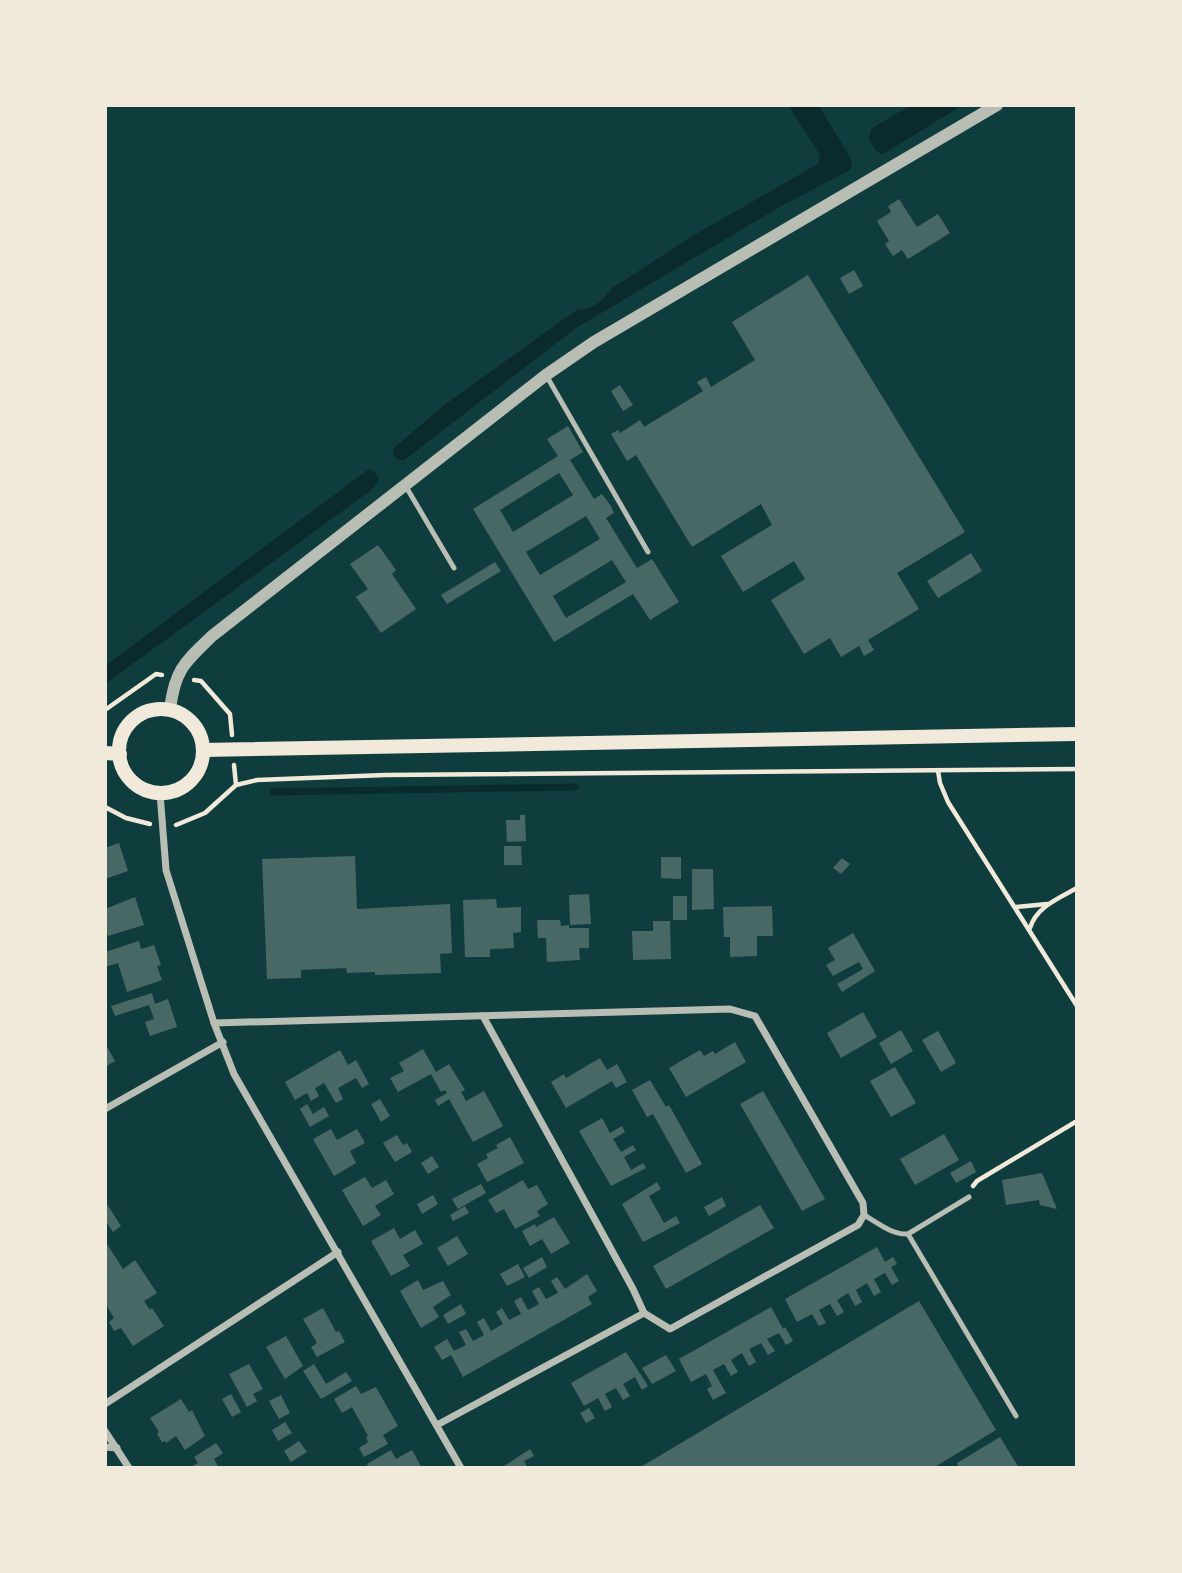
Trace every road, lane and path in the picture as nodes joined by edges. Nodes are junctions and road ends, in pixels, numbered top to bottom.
1 (997, 105) edge
2 (546, 375) junction
3 (405, 485) junction
4 (649, 552) dead end
5 (454, 569) dead end
6 (177, 678) junction
7 (201, 681) dead end
8 (170, 709) junction
9 (105, 710) edge
10 (1077, 734) edge
11 (203, 750) junction
12 (112, 753) edge
13 (1077, 769) edge
14 (938, 771) junction
15 (160, 793) junction
16 (105, 808) edge
17 (163, 827) junction
18 (1077, 888) edge
19 (1048, 904) junction
20 (1016, 907) junction
21 (1030, 929) junction
22 (1077, 1006) edge
23 (484, 1016) junction
24 (214, 1023) junction
25 (223, 1042) junction
26 (105, 1109) edge
27 (1077, 1121) edge
28 (970, 1197) joint
29 (864, 1215) junction
30 (908, 1234) junction
31 (338, 1252) junction
32 (644, 1313) junction
33 (105, 1404) edge
34 (1016, 1416) dead end
35 (437, 1425) junction
36 (105, 1431) edge
37 (105, 1447) edge
38 (117, 1448) junction
39 (129, 1468) edge
40 (461, 1468) edge

1 - 2 street
2 - 3 street
2 - 4 lane
3 - 5 lane
3 - 6 street
6 - 7 path
6 - 8 street
6 - 9 path
8 - 11 main road
8 - 12 main road
10 - 11 main road
11 - 15 main road
12 - 15 main road
13 - 14 path
14 - 17 path
14 - 20 path
15 - 17 street
16 - 17 path
17 - 24 street
18 - 19 path
19 - 20 path
19 - 21 path
20 - 21 path
21 - 22 path
23 - 24 street
23 - 29 street
23 - 32 street
24 - 25 street
25 - 26 street
25 - 31 street
27 - 28 path
28 - 30 lane
29 - 30 lane
29 - 32 street
30 - 34 lane
31 - 33 street
31 - 35 street
32 - 35 street
35 - 40 street
36 - 38 street
37 - 38 street
38 - 39 street

